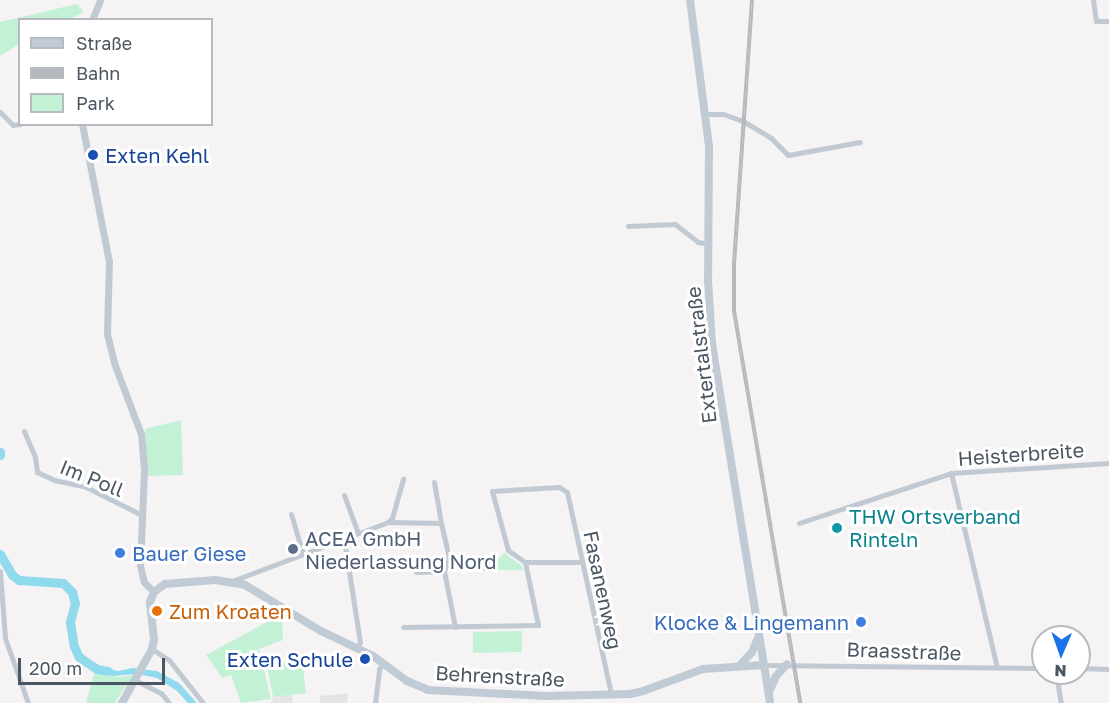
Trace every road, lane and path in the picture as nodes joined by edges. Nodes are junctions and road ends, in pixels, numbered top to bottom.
1 (100, 0) edge
2 (690, 0) edge
3 (1093, 0) edge
4 (93, 18) edge
5 (1109, 21) edge
6 (0, 112) edge
7 (706, 114) junction
8 (18, 124) edge
9 (82, 126) edge
10 (860, 142) dead end
11 (628, 226) dead end
12 (709, 244) junction
13 (24, 431) dead end
14 (1109, 463) edge
15 (951, 472) junction
16 (403, 479) dead end
17 (434, 482) dead end
18 (345, 495) dead end
19 (291, 514) dead end
20 (142, 515) junction
21 (388, 522) junction
22 (441, 523) junction
23 (799, 523) dead end
24 (358, 533) junction
25 (344, 538) junction
26 (303, 554) junction
27 (449, 558) junction
28 (525, 562) junction
29 (582, 562) junction
30 (490, 568) dead end
31 (0, 571) edge
32 (444, 571) junction
33 (416, 572) dead end
34 (232, 581) junction
35 (154, 592) junction
36 (403, 627) dead end
37 (455, 627) junction
38 (759, 636) junction
39 (358, 647) junction
40 (152, 650) junction
41 (383, 663) junction
42 (741, 664) junction
43 (764, 664) junction
44 (787, 664) junction
45 (997, 668) junction
46 (1031, 669) edge
47 (1091, 669) edge
48 (1109, 669) edge
49 (137, 680) junction
50 (1058, 685) edge
51 (769, 693) junction
52 (611, 694) junction
53 (547, 700) edge
54 (28, 703) edge
55 (122, 703) edge
56 (169, 703) edge
57 (203, 703) edge
58 (375, 703) edge
59 (770, 703) edge
60 (1061, 703) edge

1 - 4 street
2 - 7 main road, Extertalstraße
3 - 5 street
6 - 8 street
7 - 10 street
7 - 12 main road, Extertalstraße
9 - 20 street
11 - 12 street
12 - 38 main road, Extertalstraße
13 - 20 street, Im Poll
14 - 15 street, Heisterbreite
15 - 23 street, Heisterbreite
15 - 45 street
16 - 21 street
17 - 22 street
18 - 24 street
19 - 26 street
20 - 35 street
21 - 22 street
21 - 24 street
22 - 27 street
24 - 25 street
25 - 26 street
25 - 39 street
26 - 34 street
27 - 30 street
27 - 32 street
28 - 29 street
28 - 29 street, Fasanenweg
28 - 37 street
29 - 52 street, Fasanenweg
31 - 54 street
32 - 33 street
32 - 37 street
34 - 35 main road, Behrenstraße
34 - 39 main road, Behrenstraße
35 - 40 main road
36 - 37 street
38 - 42 main road
38 - 43 main road, Extertalstraße
39 - 41 main road, Behrenstraße
40 - 49 main road
40 - 57 street
41 - 53 main road, Behrenstraße
41 - 58 street
42 - 43 main road, Behrenstraße
42 - 52 main road, Behrenstraße
43 - 44 street, Braasstraße
43 - 51 main road, Extertalstraße
44 - 45 street, Braasstraße
44 - 51 main road
45 - 46 street, Braasstraße
47 - 48 street
49 - 55 main road
49 - 56 street
50 - 60 street
51 - 59 main road, Extertalstraße
52 - 53 main road, Behrenstraße

